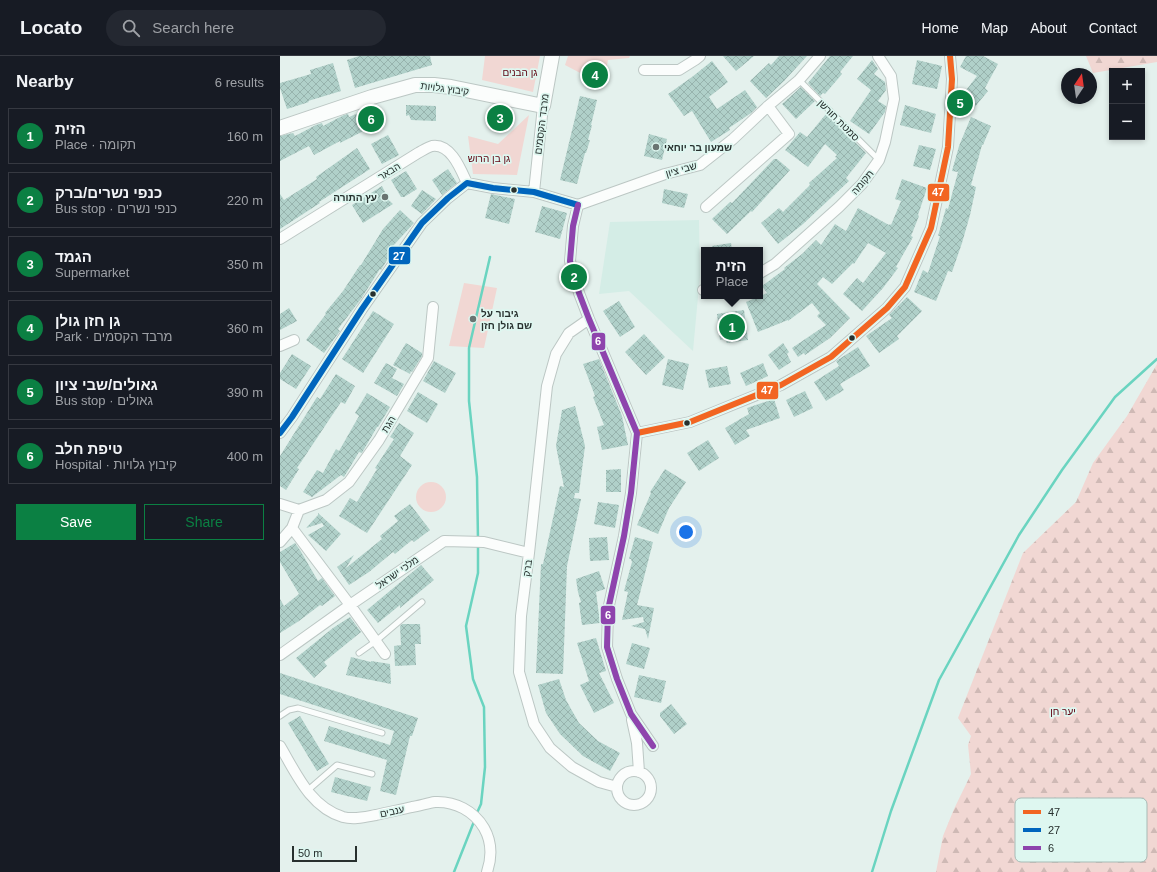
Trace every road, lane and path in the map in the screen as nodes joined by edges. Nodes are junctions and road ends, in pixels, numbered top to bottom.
1 (552, 56) edge
2 (700, 56) edge
3 (820, 56) edge
4 (878, 56) edge
5 (950, 56) edge
6 (644, 70) dead end
7 (799, 80) junction
8 (543, 106) junction
9 (768, 106) junction
10 (280, 128) edge
11 (879, 160) junction
12 (467, 183) junction
13 (534, 192) junction
14 (578, 205) junction
15 (706, 207) dead end
16 (280, 239) edge
17 (763, 271) edge
18 (433, 307) dead end
19 (589, 319) junction
20 (294, 340) dead end
21 (280, 346) edge
22 (280, 433) edge
23 (637, 433) junction
24 (280, 504) edge
25 (299, 510) junction
26 (292, 528) junction
27 (280, 542) edge
28 (530, 553) junction
29 (422, 602) dead end
30 (350, 605) junction
31 (376, 641) junction
32 (359, 653) dead end
33 (385, 654) dead end
34 (280, 655) edge
35 (631, 714) junction
36 (280, 716) edge
37 (382, 733) dead end
38 (280, 746) edge
39 (653, 746) dead end
40 (639, 772) junction
41 (372, 774) dead end
42 (617, 787) junction
43 (307, 791) junction
44 (487, 872) edge

1 - 8 street, מרבד הקסמים
2 - 6 street
3 - 7 street, שבי ציון
4 - 11 street, תקומה
5 - 23 street
7 - 9 street, שבי ציון
7 - 11 lane, סמטת חורשן
8 - 10 street, קיבוץ גלויות
8 - 13 street, מרבד הקסמים
9 - 14 street, שבי ציון
9 - 15 street
11 - 17 street, תקומה
12 - 13 street
12 - 16 street, הבאר
12 - 22 street
13 - 14 street
14 - 19 street
18 - 25 street, הגת
19 - 23 street
19 - 28 street, ברק
20 - 21 street
23 - 35 street
24 - 25 street
25 - 26 street
26 - 27 street
26 - 30 street
28 - 30 street, מלכי ישראל
28 - 42 street, ברק
29 - 31 lane
30 - 31 street
30 - 34 street, מלכי ישראל
31 - 32 lane
31 - 33 street
35 - 39 street
35 - 40 street
36 - 37 lane
38 - 43 street, ענבים
40 - 42 street
40 - 42 street
41 - 43 lane
43 - 44 street, ענבים

